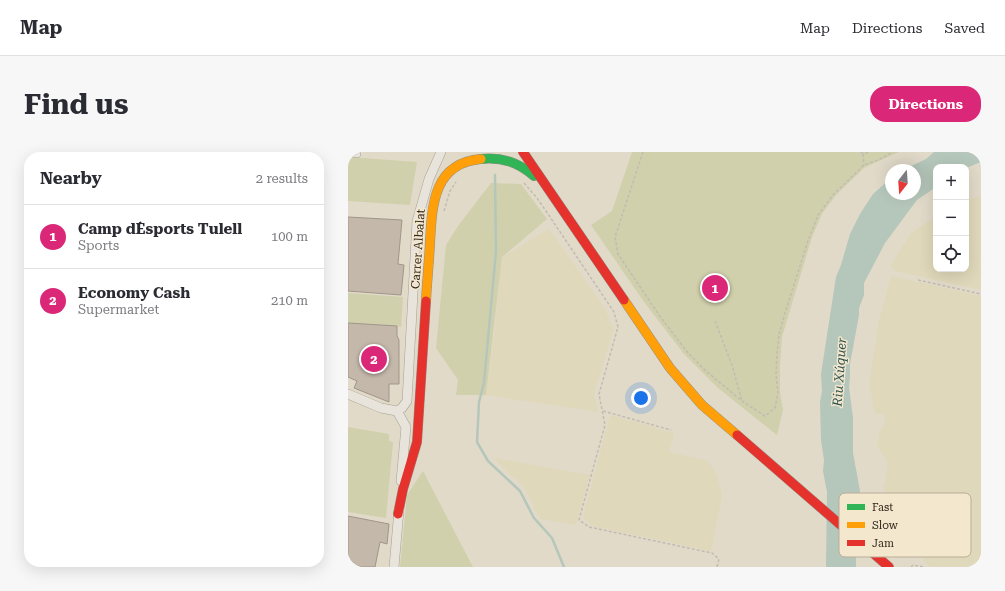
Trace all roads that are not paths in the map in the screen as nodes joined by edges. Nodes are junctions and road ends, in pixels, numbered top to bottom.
1 (358, 152) edge
2 (439, 152) edge
3 (523, 152) edge
4 (531, 152) edge
5 (348, 154) edge
6 (560, 206) junction
7 (586, 245) junction
8 (348, 394) edge
9 (396, 411) junction
10 (398, 514) junction
11 (839, 524) edge
12 (877, 557) edge
13 (394, 567) edge
14 (889, 567) edge

1 - 5 lane
2 - 9 street, Carrer Albalat
3 - 6 main road
4 - 6 main road
6 - 7 main road
7 - 10 main road, Carrer Albalat
7 - 11 main road
8 - 9 street
9 - 10 street, Carrer Albalat
10 - 13 street, Carrer Albalat
12 - 14 main road

